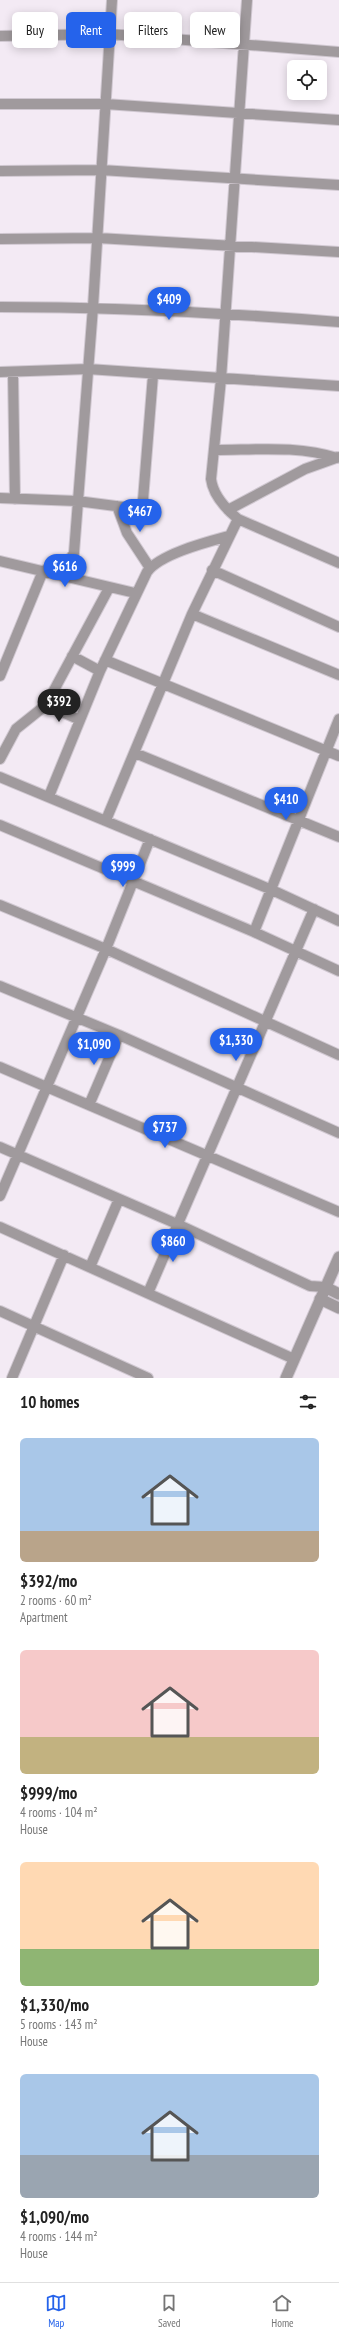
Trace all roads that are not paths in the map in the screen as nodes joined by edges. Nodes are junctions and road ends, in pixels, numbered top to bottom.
1 (112, 0) edge
2 (247, 0) edge
3 (111, 12) edge
4 (66, 35) edge
5 (116, 35) edge
6 (0, 36) edge
7 (243, 45) junction
8 (108, 48) edge
9 (339, 52) edge
10 (0, 104) edge
11 (105, 104) junction
12 (238, 114) junction
13 (339, 120) edge
14 (101, 170) junction
15 (0, 171) edge
16 (234, 178) junction
17 (339, 185) edge
18 (98, 238) junction
19 (0, 239) edge
20 (229, 246) junction
21 (339, 252) edge
22 (0, 307) edge
23 (93, 307) junction
24 (225, 313) junction
25 (339, 322) edge
26 (88, 369) junction
27 (0, 372) edge
28 (13, 372) junction
29 (153, 375) junction
30 (221, 379) junction
31 (339, 386) edge
32 (214, 450) junction
33 (338, 458) edge
34 (0, 498) edge
35 (15, 499) junction
36 (77, 501) junction
37 (117, 506) junction
38 (228, 510) junction
39 (238, 519) junction
40 (228, 536) junction
41 (0, 561) edge
42 (339, 563) edge
43 (150, 568) junction
44 (212, 570) junction
45 (42, 572) junction
46 (109, 588) junction
47 (135, 593) junction
48 (192, 614) junction
49 (339, 628) edge
50 (72, 656) junction
51 (105, 660) junction
52 (100, 671) junction
53 (339, 675) edge
54 (0, 676) edge
55 (162, 684) junction
56 (46, 705) junction
57 (339, 719) edge
58 (80, 720) junction
59 (326, 750) junction
60 (135, 753) junction
61 (339, 756) edge
62 (0, 758) edge
63 (0, 777) edge
64 (49, 796) junction
65 (299, 819) junction
66 (106, 820) junction
67 (0, 825) edge
68 (339, 837) edge
69 (150, 839) junction
70 (133, 881) junction
71 (272, 890) junction
72 (0, 905) edge
73 (314, 909) junction
74 (339, 921) edge
75 (254, 932) junction
76 (106, 949) junction
77 (296, 952) junction
78 (339, 971) edge
79 (0, 986) edge
80 (76, 1017) junction
81 (266, 1021) junction
82 (119, 1035) junction
83 (339, 1055) edge
84 (0, 1067) edge
85 (46, 1087) junction
86 (238, 1087) junction
87 (89, 1105) junction
88 (339, 1133) edge
89 (0, 1147) edge
90 (18, 1155) junction
91 (207, 1155) junction
92 (0, 1196) edge
93 (119, 1199) junction
94 (339, 1212) edge
95 (177, 1224) junction
96 (0, 1226) edge
97 (64, 1255) junction
98 (339, 1257) edge
99 (90, 1267) junction
100 (310, 1286) junction
101 (325, 1287) junction
102 (148, 1294) junction
103 (339, 1294) edge
104 (320, 1299) junction
105 (339, 1308) edge
106 (0, 1312) edge
107 (33, 1326) junction
108 (294, 1359) junction
109 (12, 1378) edge
110 (148, 1378) edge
111 (286, 1378) edge

1 - 3 street
2 - 7 street
4 - 6 street
5 - 7 street
7 - 9 street
7 - 12 street
8 - 11 street
10 - 11 street
11 - 12 street
11 - 14 street
12 - 13 street
12 - 16 street
14 - 15 street
14 - 16 street
14 - 18 street
16 - 17 street
16 - 20 street
18 - 19 street
18 - 20 street
18 - 23 street
20 - 21 street
20 - 24 street
22 - 23 street
23 - 24 street
23 - 26 street
24 - 25 street
24 - 30 street
26 - 28 street
26 - 29 street
26 - 36 street
27 - 28 street
28 - 35 street
29 - 30 street
29 - 37 street
30 - 31 street
30 - 32 street
32 - 33 street
32 - 38 street
33 - 38 street
34 - 35 street
35 - 36 street
36 - 37 street
36 - 45 street
37 - 43 street
38 - 39 street
39 - 40 street
39 - 42 street
40 - 43 street
40 - 44 street
41 - 45 street
43 - 47 street
44 - 48 street
44 - 49 street
45 - 46 street
45 - 54 street
46 - 47 street
46 - 50 street
47 - 51 street
48 - 53 street
48 - 55 street
50 - 52 street
50 - 56 street
51 - 52 street
51 - 55 street
52 - 58 street
55 - 59 street
55 - 60 street
56 - 58 street
56 - 62 street
57 - 59 street
58 - 64 street
59 - 61 street
59 - 65 street
60 - 65 street
60 - 66 street
63 - 64 street
64 - 66 street
65 - 68 street
65 - 71 street
66 - 69 street
67 - 70 street
69 - 70 street
69 - 71 street
70 - 75 street
70 - 76 street
71 - 73 street
71 - 75 street
72 - 76 street
73 - 74 street
73 - 77 street
75 - 77 street
76 - 80 street
76 - 81 street
77 - 78 street
77 - 81 street
79 - 80 street
80 - 82 street
80 - 85 street
81 - 83 street
81 - 86 street
82 - 86 street
82 - 87 street
84 - 85 street
85 - 87 street
85 - 90 street
86 - 88 street
86 - 91 street
87 - 91 street
89 - 90 street
90 - 92 street
90 - 93 street
91 - 94 street
91 - 95 street
93 - 95 street
93 - 99 street
95 - 100 street
95 - 102 street
96 - 97 street
97 - 99 street
97 - 107 street
98 - 101 street
99 - 102 street
100 - 101 street
100 - 104 street
101 - 103 street
101 - 104 street
102 - 108 street
104 - 105 street
104 - 108 street
106 - 107 street
107 - 109 street
107 - 110 street
108 - 111 street

